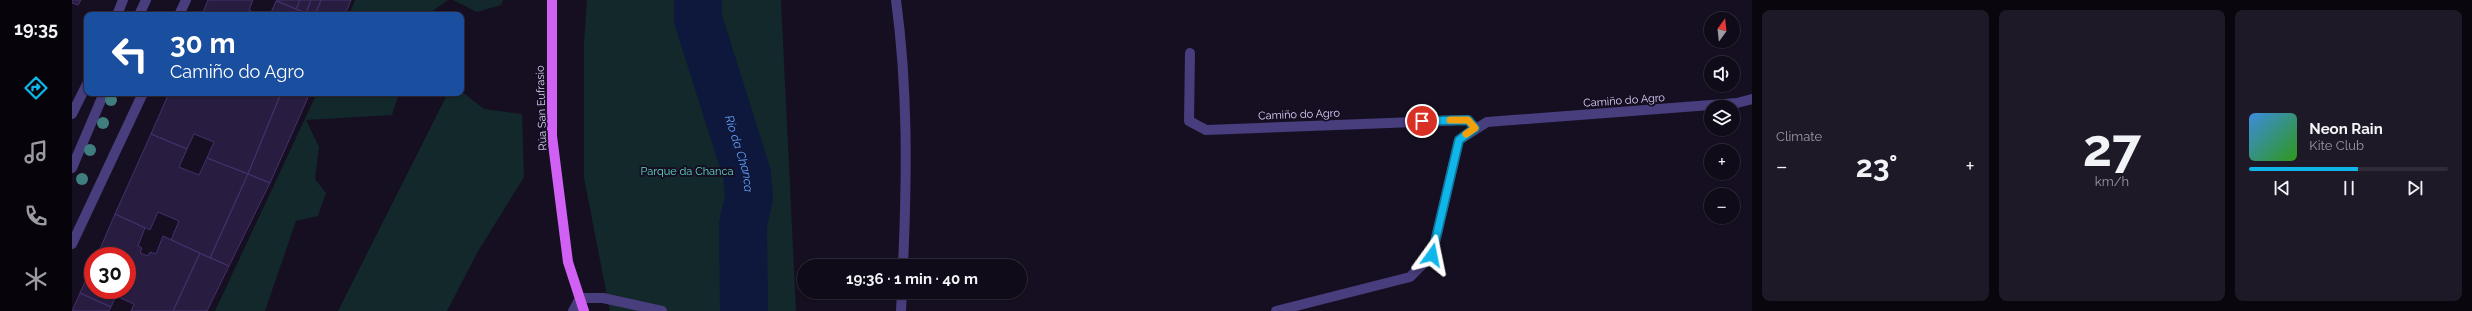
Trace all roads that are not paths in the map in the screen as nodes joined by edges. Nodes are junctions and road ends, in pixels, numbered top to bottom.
1 (124, 0) edge
2 (146, 0) edge
3 (186, 0) edge
4 (552, 0) edge
5 (896, 0) edge
6 (118, 12) edge
7 (140, 12) edge
8 (180, 12) edge
9 (1190, 53) dead end
10 (84, 90) edge
11 (103, 96) edge
12 (142, 96) edge
13 (1752, 99) edge
14 (72, 114) edge
15 (1475, 128) junction
16 (72, 168) edge
17 (72, 244) edge
18 (903, 259) edge
19 (580, 298) junction
20 (902, 299) edge
21 (624, 307) edge
22 (573, 311) edge
23 (584, 311) edge
24 (662, 311) edge
25 (901, 311) edge
26 (1276, 311) edge

1 - 6 street
2 - 7 street
3 - 8 street
4 - 19 main road, Rúa San Eufrasio
5 - 18 street
9 - 15 street, Camiño do Agro
10 - 14 street
11 - 16 street
12 - 17 street
13 - 15 street, Camiño do Agro
15 - 26 street, Camiño do Agro
19 - 21 street
19 - 22 street
19 - 23 main road, Rúa San Eufrasio
20 - 25 street
21 - 24 street

